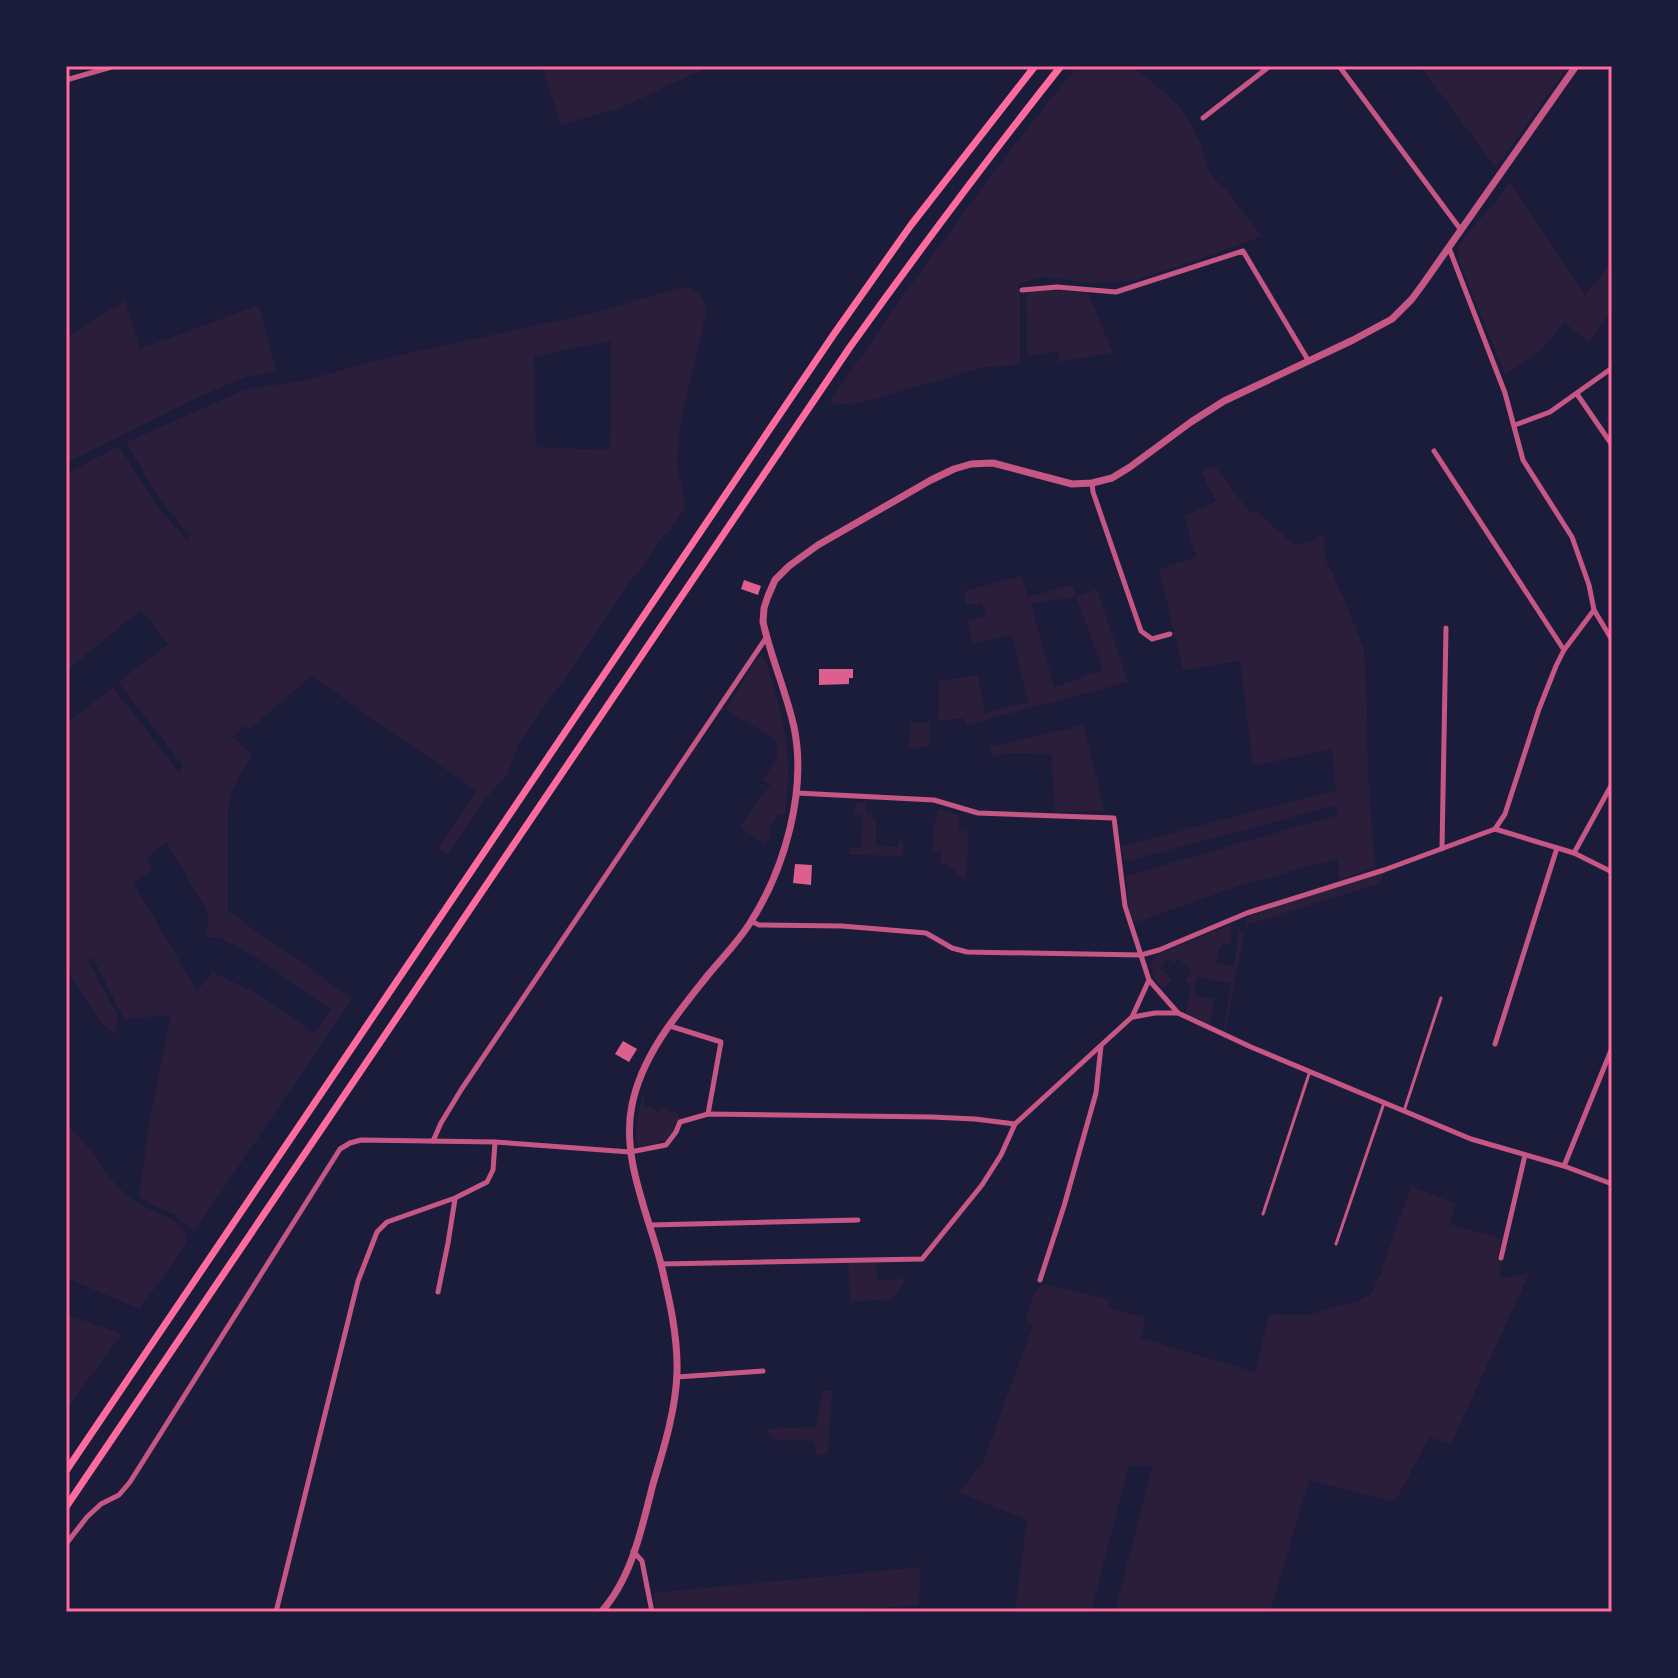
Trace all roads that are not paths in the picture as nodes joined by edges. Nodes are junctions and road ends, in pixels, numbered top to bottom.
1 (115, 66) edge
2 (1035, 66) edge
3 (1061, 66) edge
4 (1270, 66) edge
5 (1339, 66) edge
6 (1576, 66) edge
7 (66, 80) edge
8 (1203, 118) dead end
9 (1461, 230) junction
10 (1449, 248) junction
11 (1022, 290) dead end
12 (1308, 360) junction
13 (1612, 368) edge
14 (1577, 394) junction
15 (1515, 425) junction
16 (1612, 445) edge
17 (1434, 451) dead end
18 (1092, 483) junction
19 (1594, 610) junction
20 (1446, 628) dead end
21 (1170, 634) dead end
22 (766, 637) junction
23 (1612, 640) edge
24 (1564, 650) junction
25 (1612, 784) edge
26 (797, 793) junction
27 (1495, 829) junction
28 (1557, 848) junction
29 (1442, 849) junction
30 (1574, 853) junction
31 (1612, 872) edge
32 (751, 921) junction
33 (1141, 955) junction
34 (1149, 980) junction
35 (1441, 998) dead end
36 (1178, 1013) junction
37 (1132, 1017) junction
38 (670, 1026) junction
39 (1495, 1044) dead end
40 (1101, 1045) junction
41 (1612, 1048) edge
42 (1310, 1072) junction
43 (1384, 1103) junction
44 (1404, 1111) junction
45 (708, 1114) junction
46 (1015, 1124) junction
47 (433, 1141) junction
48 (495, 1142) junction
49 (630, 1152) junction
50 (1525, 1155) junction
51 (1564, 1166) junction
52 (1612, 1184) edge
53 (455, 1198) junction
54 (1263, 1214) dead end
55 (858, 1220) dead end
56 (650, 1225) junction
57 (1336, 1244) dead end
58 (1501, 1258) dead end
59 (661, 1264) junction
60 (1040, 1280) dead end
61 (438, 1292) dead end
62 (763, 1371) dead end
63 (677, 1377) junction
64 (66, 1471) edge
65 (66, 1507) edge
66 (66, 1544) edge
67 (633, 1551) junction
68 (276, 1612) edge
69 (601, 1612) edge
70 (652, 1612) edge

1 - 7 street
2 - 64 main road
3 - 65 main road
4 - 8 street
5 - 9 street
6 - 9 street
9 - 10 street
10 - 12 street
10 - 15 street
11 - 12 street
12 - 18 street
13 - 14 street
14 - 15 street
14 - 16 street
15 - 19 street
17 - 24 street
18 - 21 street
18 - 22 street
19 - 23 street
19 - 24 street
20 - 29 street
22 - 26 street
22 - 47 street
24 - 27 street
25 - 30 street
26 - 32 street
26 - 33 street
27 - 28 street
27 - 29 street
28 - 30 street
28 - 39 street
29 - 33 street
30 - 31 street
32 - 33 street
32 - 38 street
33 - 34 street
34 - 36 street
34 - 37 street
35 - 44 lane
36 - 37 street
36 - 42 street
37 - 40 street
38 - 45 street
38 - 49 street
40 - 46 street
40 - 60 street
41 - 51 street
42 - 43 street
42 - 54 lane
43 - 44 street
43 - 57 lane
44 - 50 street
45 - 46 street
45 - 49 street
46 - 59 street
47 - 48 street
47 - 66 street
48 - 49 street
48 - 53 street
49 - 56 street
50 - 51 street
50 - 58 street
51 - 52 street
53 - 61 street
53 - 68 street
55 - 56 street
56 - 59 street
59 - 63 street
62 - 63 street
63 - 67 street
67 - 69 street
67 - 70 street

